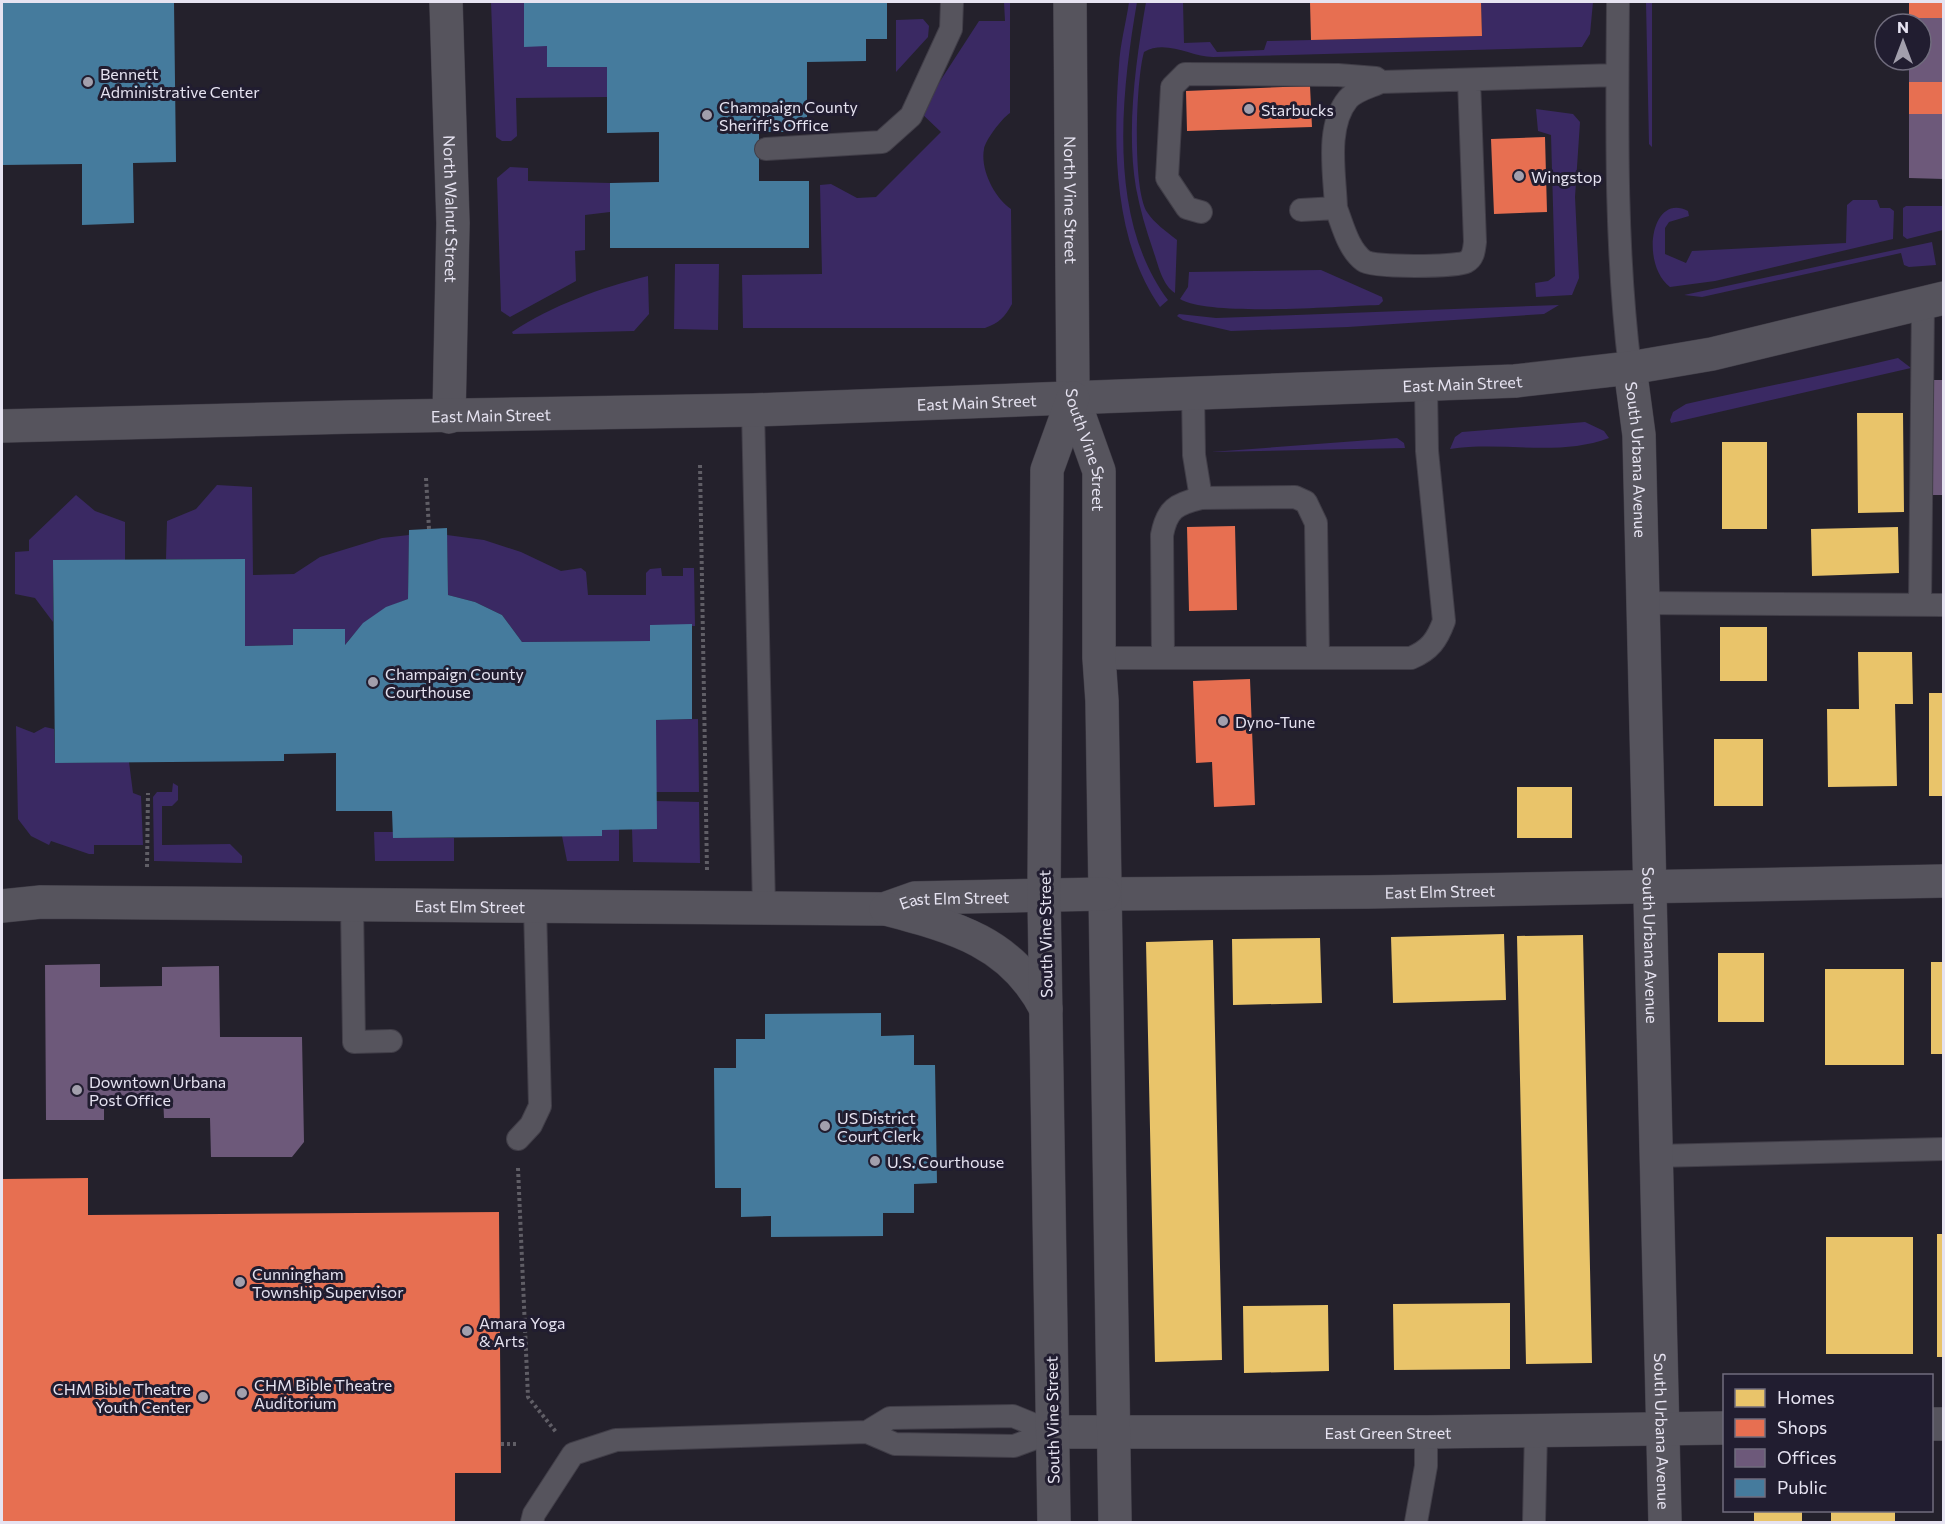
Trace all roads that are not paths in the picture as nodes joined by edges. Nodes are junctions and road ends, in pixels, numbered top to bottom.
1 (446, 2) edge
2 (952, 2) edge
3 (1070, 2) edge
4 (1618, 2) edge
5 (1617, 75) junction
6 (1468, 80) junction
7 (1381, 82) junction
8 (766, 149) dead end
9 (1336, 208) junction
10 (1194, 210) dead end
11 (1301, 210) dead end
12 (1933, 301) edge
13 (1630, 368) junction
14 (1426, 386) junction
15 (1194, 393) junction
16 (1073, 398) junction
17 (753, 410) junction
18 (449, 417) junction
19 (2, 426) edge
20 (1201, 498) junction
21 (1642, 603) junction
22 (1920, 605) junction
23 (1944, 605) edge
24 (1163, 657) junction
25 (1099, 658) junction
26 (1318, 658) junction
27 (1944, 881) edge
28 (1650, 888) junction
29 (1104, 894) junction
30 (1044, 895) junction
31 (352, 905) junction
32 (2, 906) edge
33 (535, 907) junction
34 (764, 907) junction
35 (884, 909) junction
36 (1046, 1009) junction
37 (391, 1041) dead end
38 (518, 1139) road end
39 (1944, 1149) edge
40 (1656, 1156) junction
41 (1663, 1428) junction
42 (1723, 1428) edge
43 (1536, 1429) junction
44 (1052, 1432) junction
45 (1113, 1432) junction
46 (1426, 1432) junction
47 (532, 1522) edge
48 (1054, 1522) edge
49 (1115, 1522) edge
50 (1416, 1522) edge
51 (1534, 1522) edge
52 (1665, 1522) edge

1 - 18 main road, North Walnut Street
2 - 8 lane
3 - 16 main road, North Vine Street
4 - 5 lane
5 - 6 lane
5 - 13 lane
6 - 7 lane
6 - 9 lane
7 - 9 lane
7 - 10 lane
9 - 11 lane
12 - 13 main road, East Main Street
12 - 22 lane
13 - 14 main road, East Main Street
13 - 21 main road, South Urbana Avenue
14 - 15 main road, East Main Street
14 - 26 lane
15 - 16 main road, East Main Street
15 - 20 lane
16 - 17 main road, East Main Street
16 - 25 main road, South Vine Street
16 - 30 main road, South Vine Street
17 - 18 main road, East Main Street
17 - 34 lane
18 - 19 main road, East Main Street
20 - 24 lane
20 - 26 lane
21 - 22 lane
21 - 28 main road, South Urbana Avenue
22 - 23 lane
24 - 25 lane
24 - 26 lane
25 - 29 main road, South Vine Street
27 - 28 main road, East Elm Street
28 - 29 main road, East Elm Street
28 - 40 main road, South Urbana Avenue
29 - 30 main road, East Elm Street
29 - 45 main road, South Vine Street
30 - 35 main road, East Elm Street
30 - 36 main road, South Vine Street
31 - 32 main road, East Elm Street
31 - 33 main road, East Elm Street
31 - 37 lane
33 - 34 main road, East Elm Street
33 - 38 lane
34 - 35 main road, East Elm Street
35 - 36 main road
36 - 44 main road, South Vine Street
39 - 40 lane
40 - 41 main road, South Urbana Avenue
41 - 42 main road, East Green Street
41 - 43 main road, East Green Street
41 - 52 main road, South Urbana Avenue
43 - 46 main road, East Green Street
43 - 51 lane
44 - 45 main road, East Green Street
44 - 47 lane
44 - 48 main road, South Vine Street
45 - 46 main road, East Green Street
45 - 49 main road, South Vine Street
46 - 50 lane

